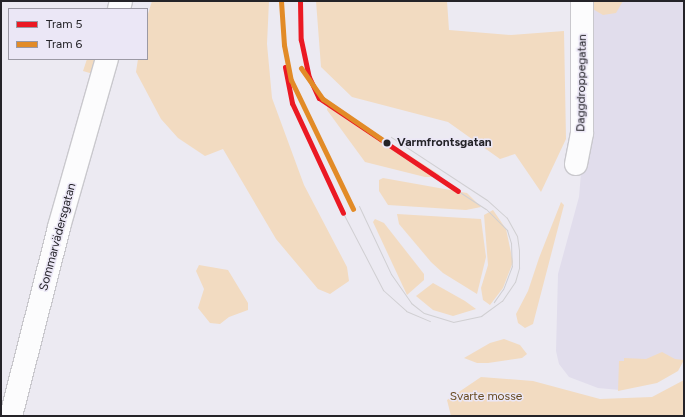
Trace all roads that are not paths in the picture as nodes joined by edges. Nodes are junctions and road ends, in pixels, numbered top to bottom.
1 (582, 1) edge
2 (107, 60) edge
3 (576, 164) dead end
4 (11, 416) edge

1 - 3 street, Daggdroppegatan
2 - 4 street, Sommarvädersgatan

